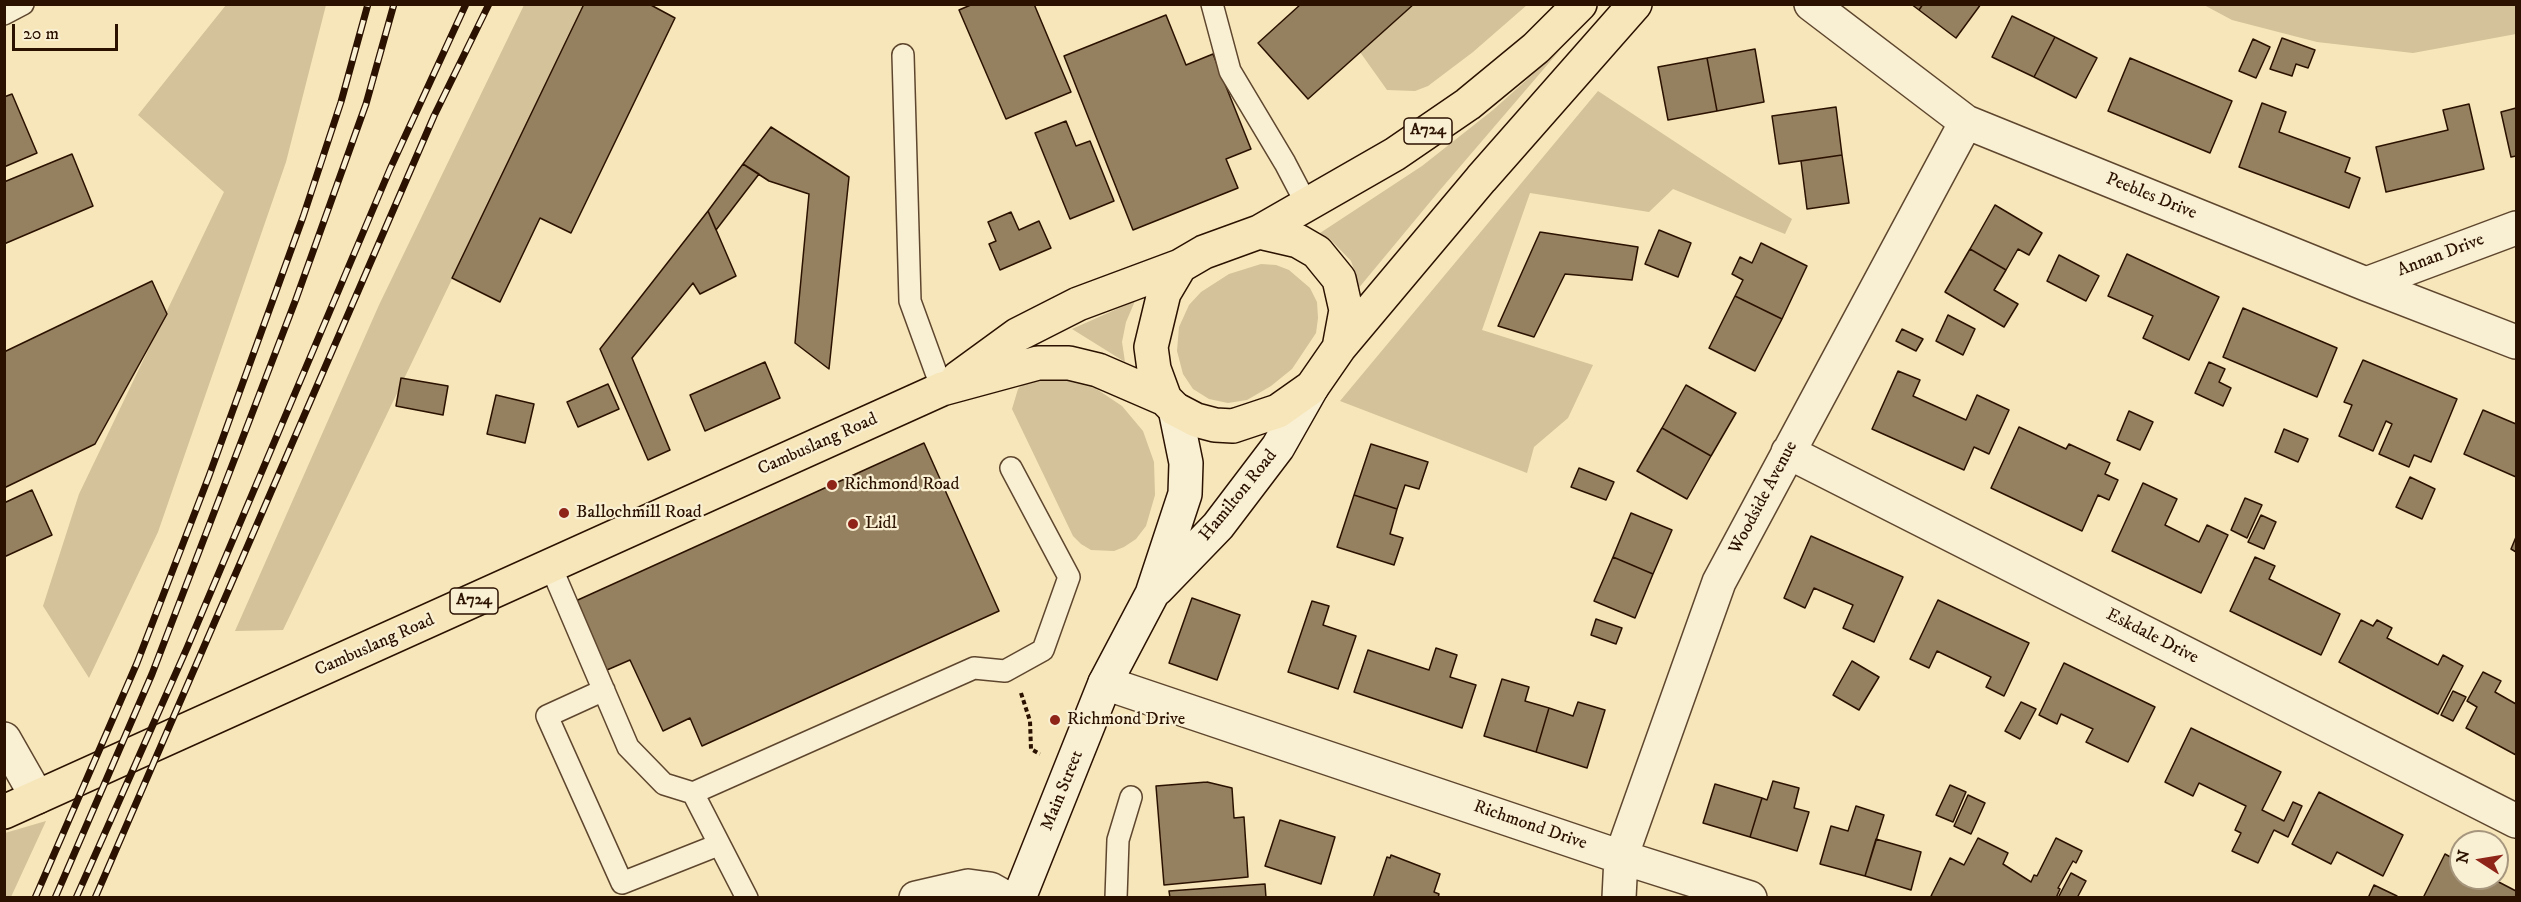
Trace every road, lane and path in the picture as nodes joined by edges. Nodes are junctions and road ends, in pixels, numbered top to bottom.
1 (23, 4) edge
2 (1212, 4) edge
3 (1580, 4) edge
4 (1635, 4) edge
5 (1811, 4) edge
6 (4, 14) edge
7 (903, 55) dead end
8 (1966, 122) junction
9 (1307, 205) junction
10 (2517, 228) edge
11 (1259, 232) junction
12 (1180, 266) junction
13 (2366, 284) junction
14 (2517, 342) edge
15 (1339, 348) junction
16 (1312, 387) junction
17 (942, 389) junction
18 (1170, 404) junction
19 (1788, 452) junction
20 (1011, 468) dead end
21 (551, 567) junction
22 (1152, 594) junction
23 (1106, 683) junction
24 (604, 690) junction
25 (4, 739) edge
26 (693, 793) junction
27 (37, 797) junction
28 (1131, 797) dead end
29 (4, 812) edge
30 (2517, 821) edge
31 (718, 845) junction
32 (1621, 857) junction
33 (747, 897) edge
34 (916, 897) edge
35 (1006, 897) edge
36 (1019, 897) edge
37 (1116, 897) edge
38 (1618, 897) edge
39 (1750, 897) edge

1 - 6 lane
2 - 9 lane
3 - 9 main road, A724
4 - 15 main road
5 - 8 street, Peebles Drive
7 - 17 lane
8 - 13 street, Peebles Drive
8 - 19 street, Woodside Avenue
9 - 11 main road, A724
10 - 13 street, Annan Drive
11 - 12 main road
11 - 15 main road
12 - 17 main road, A724
12 - 18 main road
13 - 14 street, Peebles Drive
15 - 16 main road
16 - 18 main road
16 - 22 street, Hamilton Road
17 - 18 main road, A724
17 - 21 main road, Cambuslang Road / A724
18 - 22 street, Hamilton Road
19 - 30 street, Eskdale Drive
19 - 32 street, Woodside Avenue
20 - 26 lane
21 - 24 lane
21 - 27 main road, Cambuslang Road / A724
22 - 23 street, Hamilton Road
23 - 32 street, Richmond Drive
23 - 36 street, Main Street
24 - 26 lane
24 - 31 lane
25 - 27 street
26 - 31 lane
27 - 29 main road, Cambuslang Road / A724
28 - 37 lane
31 - 33 lane
32 - 38 street, Woodside Avenue
32 - 39 street, Richmond Drive
34 - 35 street

